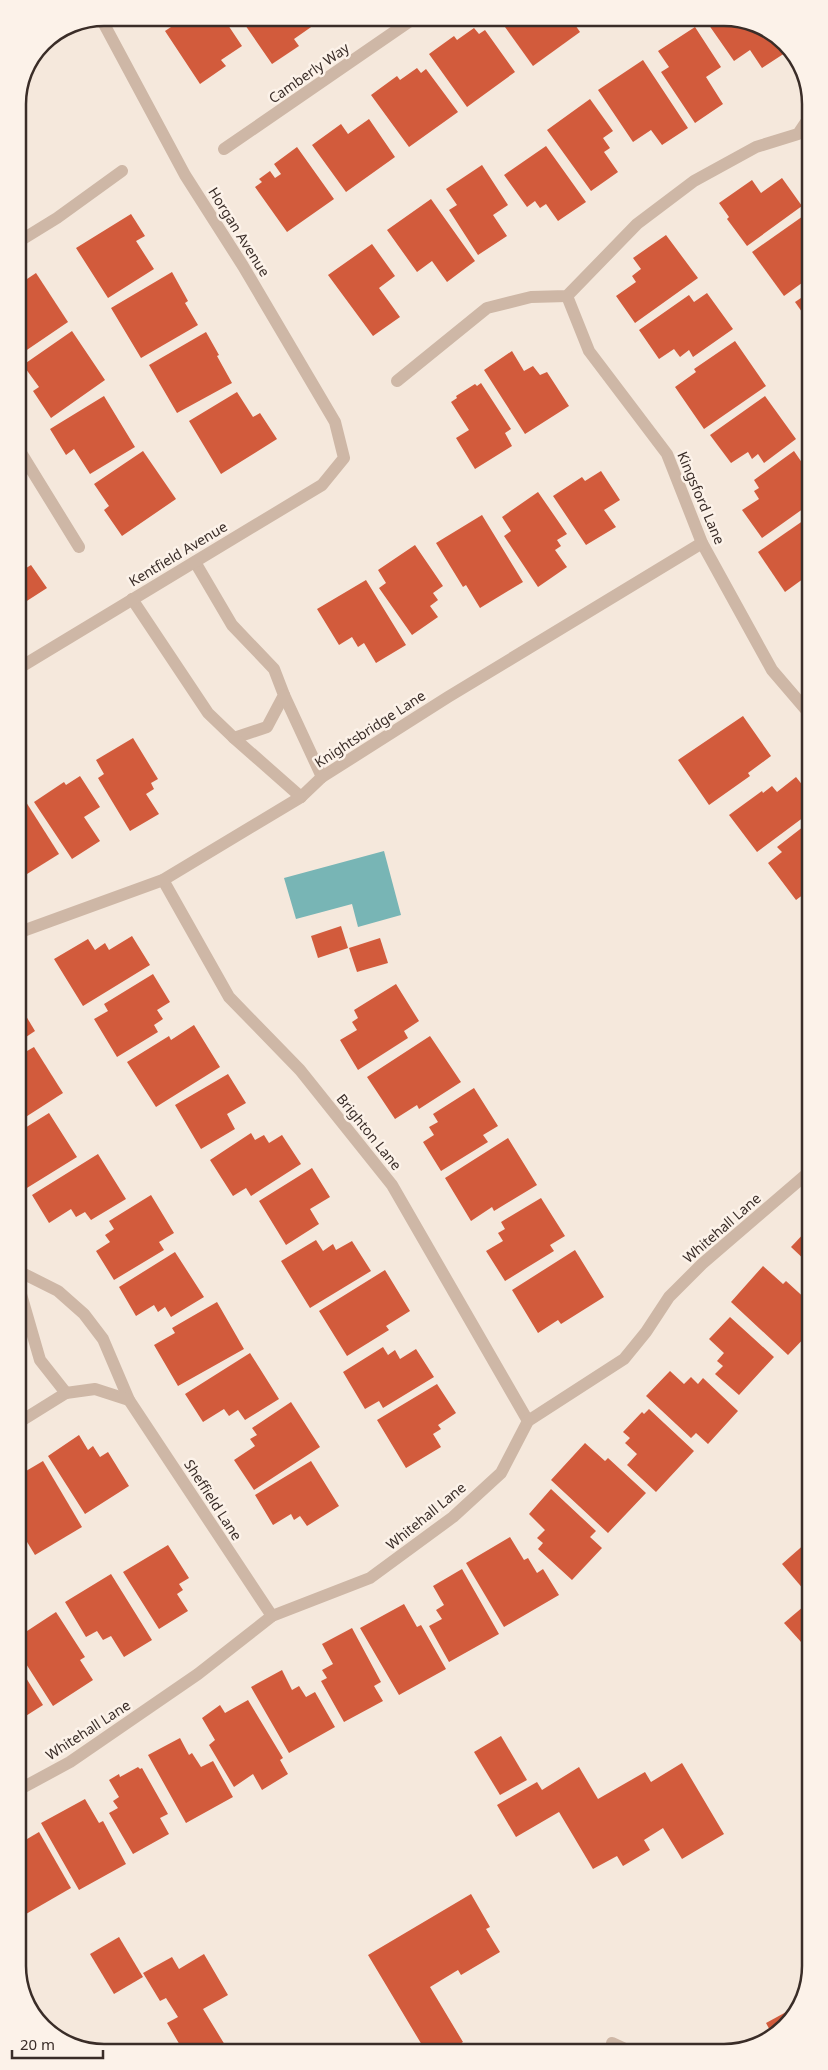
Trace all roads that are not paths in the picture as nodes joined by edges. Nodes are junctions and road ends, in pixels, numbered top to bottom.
1 (105, 26) edge
2 (403, 26) edge
3 (802, 138) edge
4 (224, 149) dead end
5 (122, 171) dead end
6 (26, 237) edge
7 (567, 296) junction
8 (397, 381) dead end
9 (344, 458) joint
10 (26, 461) edge
11 (702, 543) junction
12 (78, 547) dead end
13 (195, 562) junction
14 (132, 598) junction
15 (26, 664) edge
16 (284, 695) junction
17 (802, 705) edge
18 (234, 738) junction
19 (322, 777) junction
20 (302, 797) junction
21 (163, 880) junction
22 (26, 930) edge
23 (802, 1178) edge
24 (26, 1275) edge
25 (26, 1312) edge
26 (66, 1393) junction
27 (129, 1400) junction
28 (26, 1418) edge
29 (528, 1421) junction
30 (272, 1616) junction
31 (26, 1786) edge

1 - 9 street, Horgan Avenue
2 - 4 street, Camberly Way
3 - 7 street
5 - 6 street
7 - 8 street
7 - 11 street, Kingsford Lane
9 - 13 street, Kentfield Avenue
10 - 12 street
11 - 17 street, Kingsford Lane
11 - 19 street, Knightsbridge Lane
13 - 14 street, Kentfield Avenue
13 - 16 street
14 - 15 street, Kentfield Avenue
14 - 18 street
16 - 18 street
16 - 19 street
18 - 20 street
19 - 20 street, Knightsbridge Lane
20 - 21 street, Knightsbridge Lane
21 - 22 street, Knightsbridge Lane
21 - 29 street, Brighton Lane
23 - 29 street, Whitehall Lane
24 - 27 street, Sheffield Lane
25 - 26 street
26 - 27 street
26 - 28 street
27 - 30 street, Sheffield Lane
29 - 30 street, Whitehall Lane
30 - 31 street, Whitehall Lane

